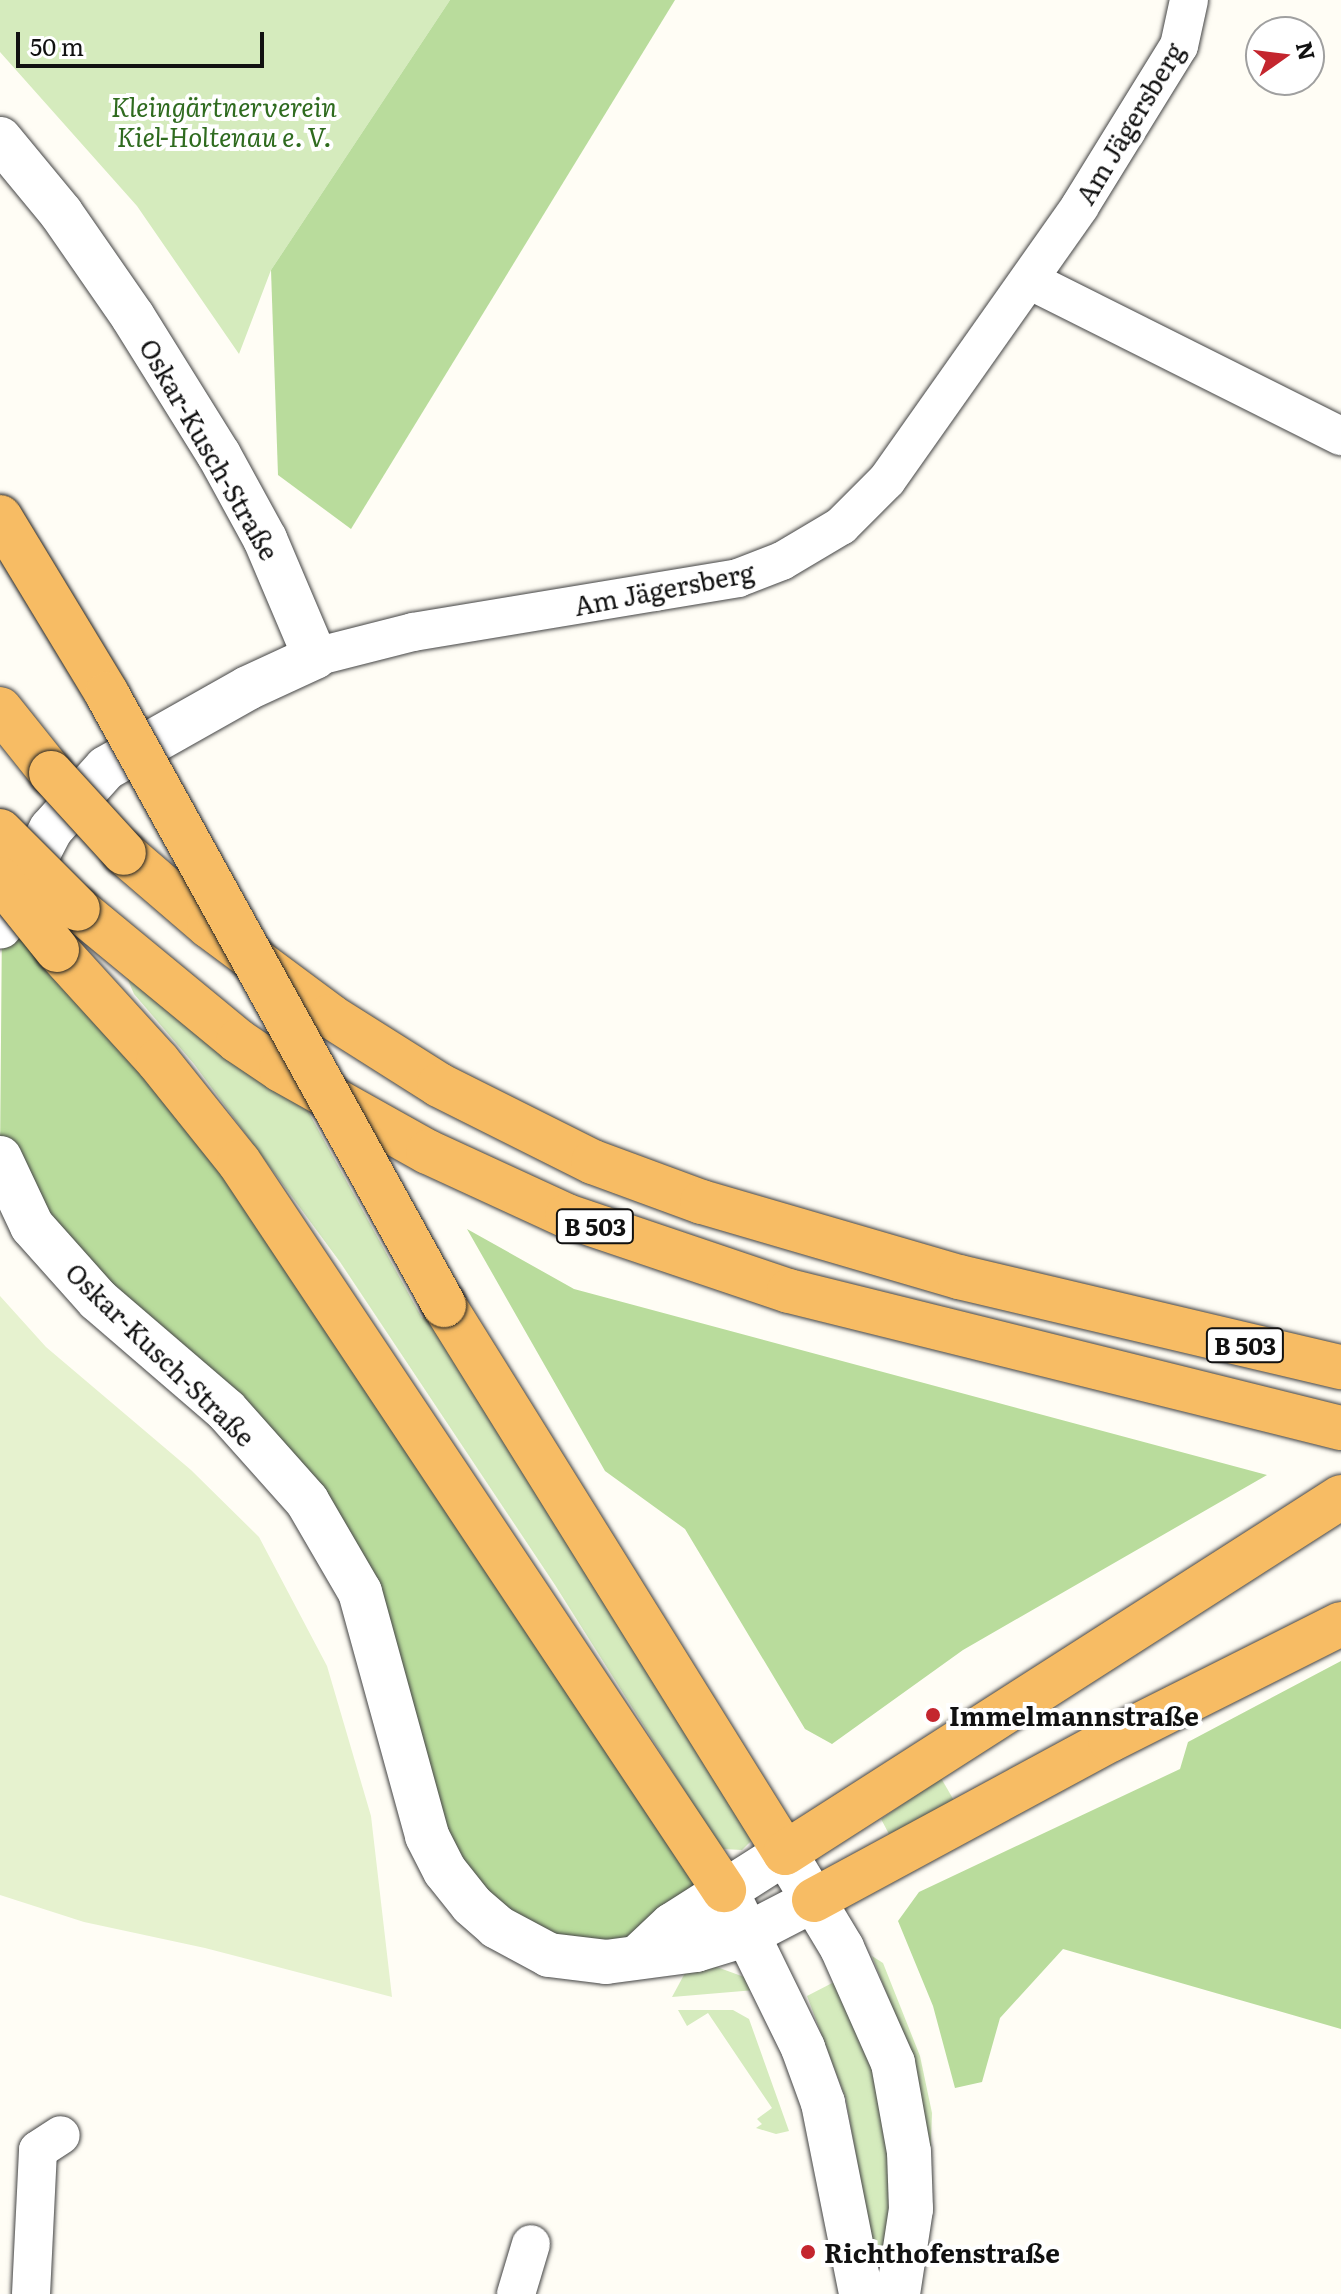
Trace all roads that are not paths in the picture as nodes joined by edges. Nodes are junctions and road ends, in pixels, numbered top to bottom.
1 (1189, 0) edge
2 (0, 139) edge
3 (1029, 280) junction
4 (1341, 436) edge
5 (0, 517) edge
6 (315, 657) junction
7 (0, 709) edge
8 (0, 831) edge
9 (0, 879) edge
10 (0, 927) edge
11 (0, 1158) edge
12 (1341, 1367) edge
13 (1341, 1428) edge
14 (1341, 1497) edge
15 (1341, 1624) edge
16 (785, 1853) junction
17 (724, 1890) junction
18 (814, 1900) junction
19 (748, 1934) junction
20 (640, 1955) junction
21 (61, 2135) dead end
22 (531, 2244) dead end
23 (31, 2294) edge
24 (516, 2294) edge
25 (861, 2294) edge
26 (898, 2294) edge

1 - 3 street, Am Jägersberg
2 - 6 street, Oskar-Kusch-Straße
3 - 4 street
3 - 6 street, Am Jägersberg
5 - 16 highway, bridge
6 - 10 street
7 - 12 highway, B 503, bridge
8 - 13 highway, B 503, bridge
9 - 17 highway, bridge
11 - 20 street, Oskar-Kusch-Straße
14 - 16 highway
15 - 18 highway
16 - 17 street, Oskar-Kusch-Straße
16 - 18 street
17 - 19 street
17 - 20 street, Oskar-Kusch-Straße
18 - 19 street, Oskar-Kusch-Straße
18 - 26 street
19 - 20 street, Oskar-Kusch-Straße
19 - 25 street
21 - 23 street
22 - 24 street

